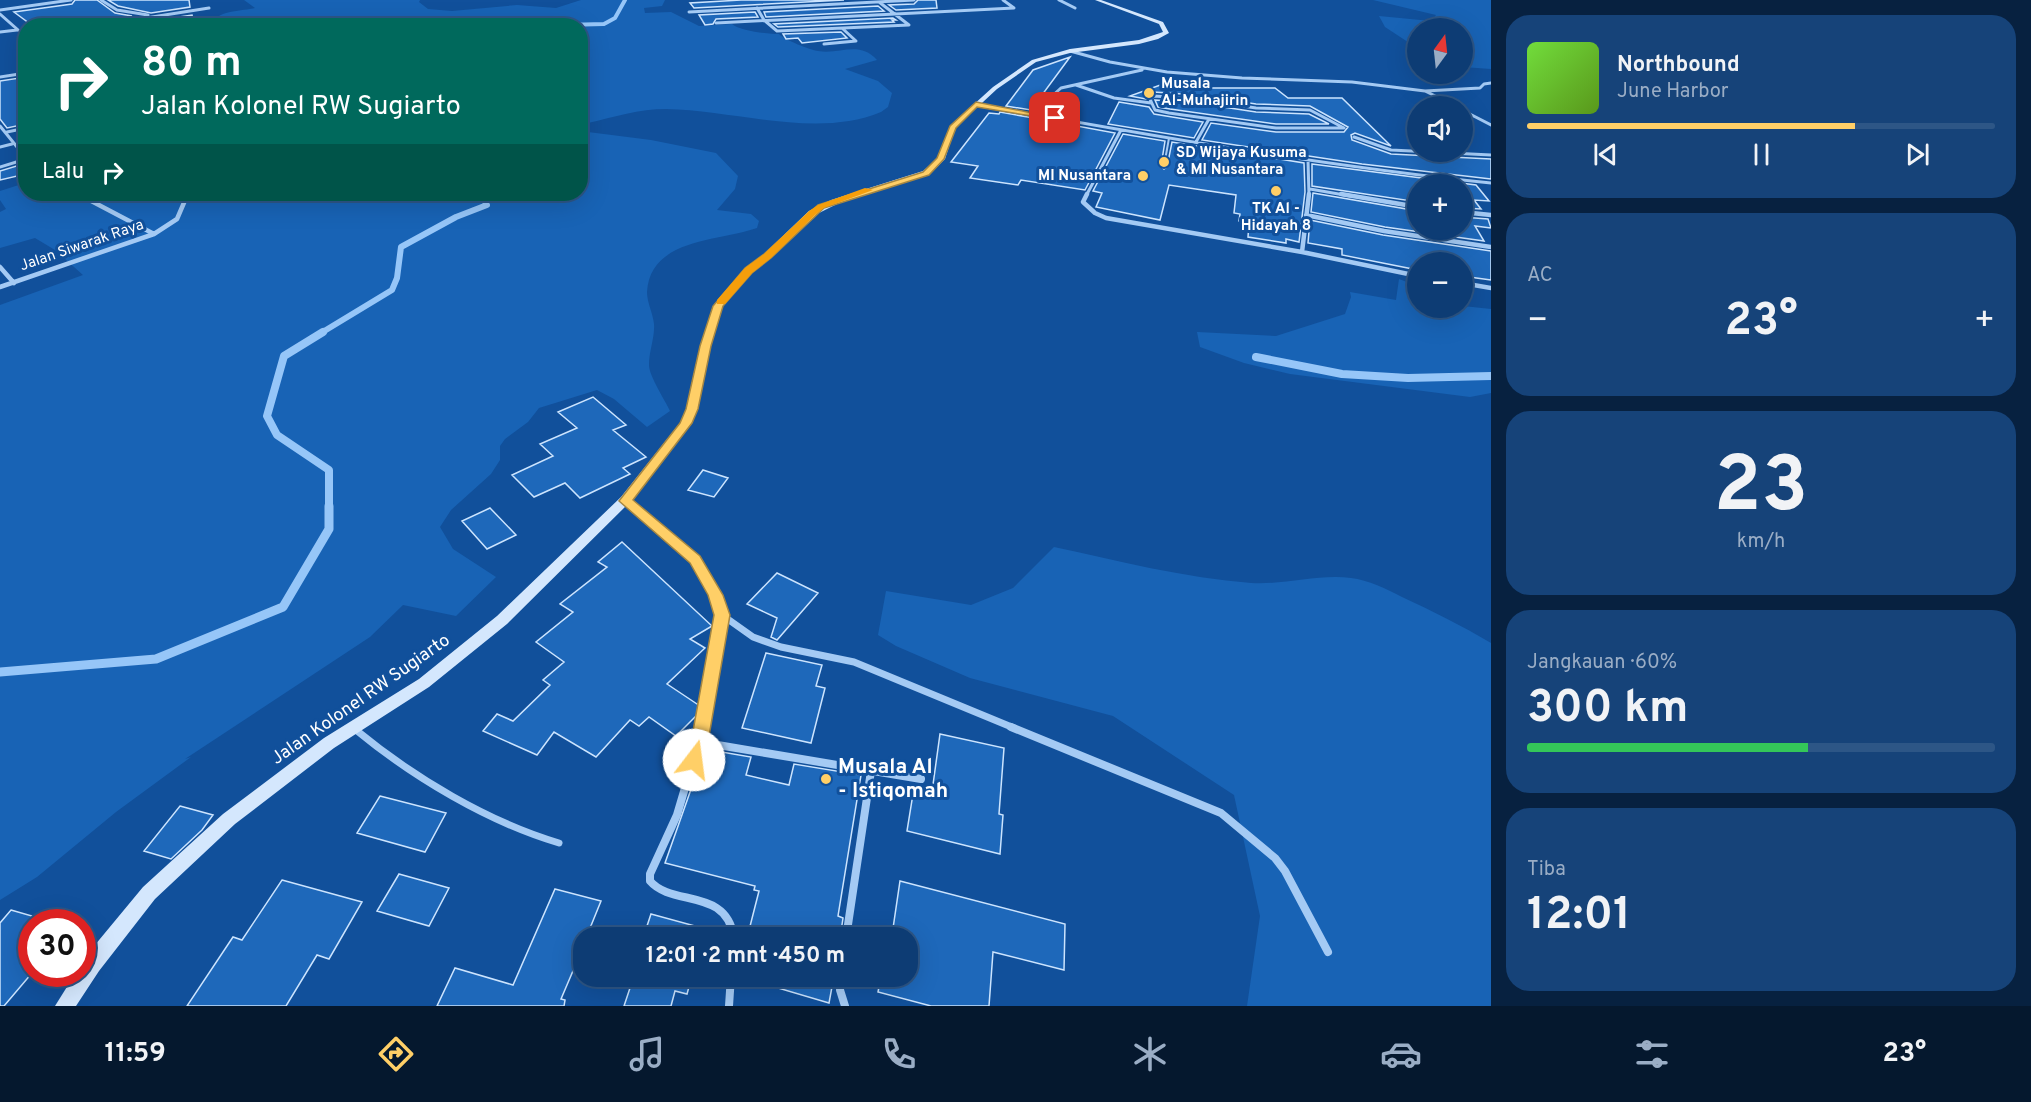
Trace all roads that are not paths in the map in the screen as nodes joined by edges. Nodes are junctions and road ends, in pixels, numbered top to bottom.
1 (71, 0) edge
2 (101, 0) edge
3 (914, 0) edge
4 (1003, 0) edge
5 (1059, 0) edge
6 (1097, 0) edge
7 (877, 1) edge
8 (208, 8) dead end
9 (757, 8) junction
10 (1075, 8) dead end
11 (0, 10) edge
12 (689, 12) dead end
13 (0, 14) edge
14 (895, 14) junction
15 (151, 16) junction
16 (140, 18) edge
17 (764, 20) junction
18 (716, 23) dead end
19 (843, 29) junction
20 (17, 30) joint
21 (0, 32) edge
22 (824, 44) dead end
23 (1070, 51) junction
24 (1146, 69) junction
25 (18, 75) edge
26 (0, 78) edge
27 (1491, 83) edge
28 (1075, 84) junction
29 (1425, 91) junction
30 (1435, 96) edge
31 (1151, 102) junction
32 (976, 104) junction
33 (1032, 114) junction
34 (1473, 116) edge
35 (1209, 119) junction
36 (1491, 125) edge
37 (0, 126) edge
38 (18, 130) edge
39 (1121, 130) junction
40 (7, 132) junction
41 (1354, 137) dead end
42 (1169, 138) junction
43 (1196, 142) junction
44 (12, 144) junction
45 (0, 147) edge
46 (18, 150) edge
47 (1491, 155) edge
48 (1308, 160) junction
49 (18, 161) edge
50 (1164, 166) dead end
51 (0, 167) edge
52 (1491, 183) edge
53 (1310, 189) junction
54 (91, 201) edge
55 (185, 201) edge
56 (1407, 205) edge
57 (1473, 213) edge
58 (1306, 215) junction
59 (1491, 215) edge
60 (154, 234) junction
61 (1491, 248) edge
62 (1302, 252) junction
63 (0, 267) edge
64 (1407, 274) edge
65 (14, 283) junction
66 (1473, 285) edge
67 (0, 287) edge
68 (1491, 288) edge
69 (626, 501) junction
70 (722, 615) junction
71 (354, 727) junction
72 (700, 742) junction
73 (871, 771) junction
74 (921, 779) dead end
75 (559, 843) dead end
76 (734, 927) edge
77 (848, 927) edge
78 (1328, 952) dead end
79 (730, 987) edge
80 (840, 987) edge
81 (65, 1006) edge
82 (729, 1006) edge
83 (845, 1006) edge

1 - 11 street
2 - 15 street
3 - 7 street
4 - 14 street
5 - 10 street
6 - 23 main road, Jalan Kolonel RW Sugiarto
7 - 9 street
7 - 14 street
8 - 15 street
9 - 12 street
9 - 17 street
13 - 20 street
14 - 17 street
14 - 19 street
15 - 16 street
17 - 18 street
17 - 19 street
19 - 22 street
20 - 21 street
23 - 24 street
23 - 32 main road, Jalan Kolonel RW Sugiarto
24 - 28 street
24 - 29 street
25 - 26 street
27 - 29 street
28 - 31 street
28 - 33 street
29 - 30 street
31 - 35 street
31 - 35 street
32 - 33 street
32 - 69 main road, Jalan Kolonel RW Sugiarto
33 - 39 street
34 - 36 street
35 - 43 street
37 - 40 street
38 - 40 street
39 - 42 street
39 - 62 street
40 - 44 street
41 - 47 street
42 - 43 street
42 - 50 lane
43 - 48 street
44 - 45 street
44 - 46 street
48 - 52 street
48 - 53 street
49 - 51 street
53 - 56 street
53 - 58 street
54 - 60 street
55 - 60 street, Jalan Siwarak Raya
57 - 59 street
58 - 61 street
58 - 62 street
60 - 65 street, Jalan Siwarak Raya
62 - 64 street
63 - 65 street
65 - 67 street, Jalan Siwarak Raya
66 - 68 street
69 - 70 street
69 - 71 main road, Jalan Kolonel RW Sugiarto
70 - 72 street
70 - 78 street
71 - 75 lane
71 - 81 main road, Jalan Kolonel RW Sugiarto
72 - 73 street
72 - 76 street
73 - 74 street
73 - 77 street
79 - 82 street
80 - 83 street

